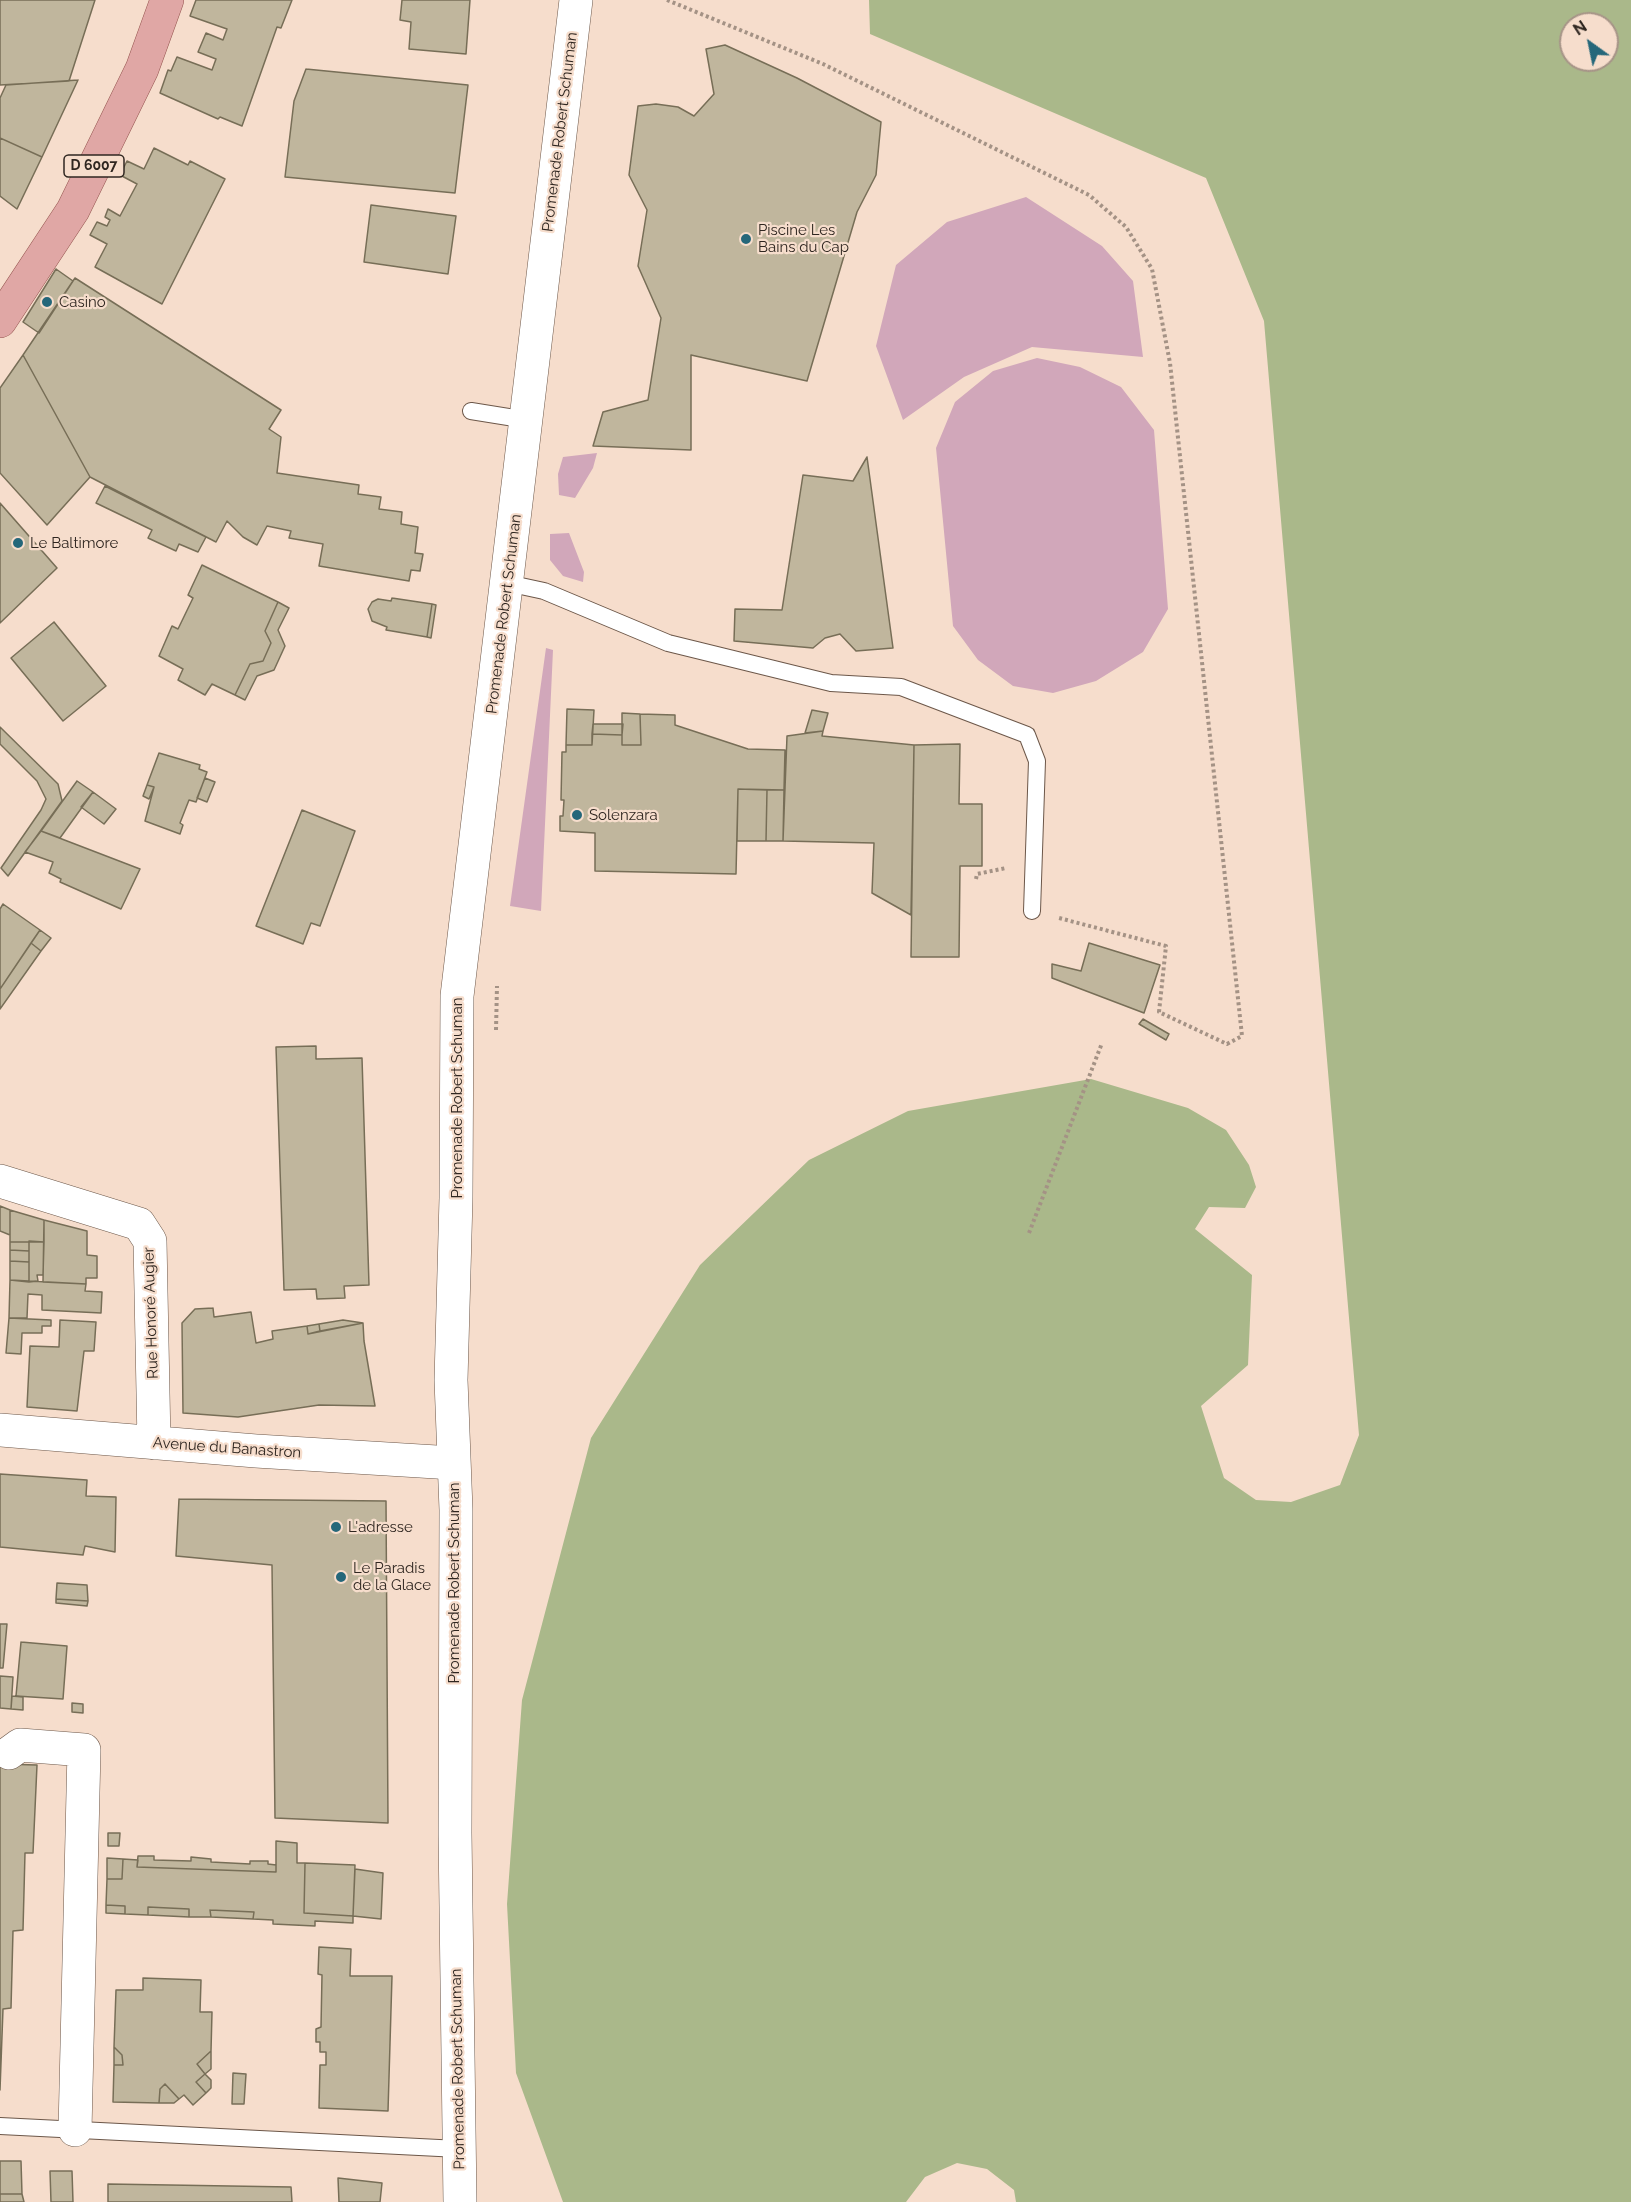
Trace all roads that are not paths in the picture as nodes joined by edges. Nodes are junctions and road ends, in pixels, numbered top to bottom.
1 (167, 0) edge
2 (576, 0) edge
3 (0, 321) edge
4 (471, 411) dead end
5 (527, 420) junction
6 (507, 583) junction
7 (1032, 911) road end
8 (0, 1181) edge
9 (0, 1430) edge
10 (154, 1443) junction
11 (453, 1463) junction
12 (9, 1753) dead end
13 (0, 2126) edge
14 (75, 2130) junction
15 (459, 2149) junction
16 (460, 2202) edge

1 - 3 main road, D 6007
2 - 5 main road, Promenade Robert Schuman
4 - 5 lane
5 - 6 main road, Promenade Robert Schuman
6 - 7 lane
6 - 11 main road, Promenade Robert Schuman
8 - 10 main road, Rue Honoré Augier
9 - 10 main road, Avenue du Banastron
10 - 11 main road, Avenue du Banastron
11 - 15 main road, Promenade Robert Schuman
12 - 14 main road
13 - 14 lane
14 - 15 lane
15 - 16 main road, Promenade Robert Schuman

